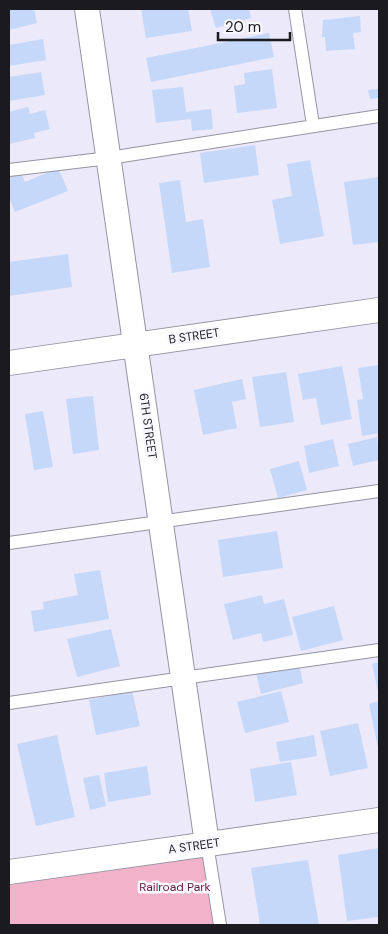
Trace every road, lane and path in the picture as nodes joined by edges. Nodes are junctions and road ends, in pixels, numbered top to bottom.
1 (87, 9) edge
2 (296, 9) edge
3 (379, 116) edge
4 (313, 125) junction
5 (109, 158) junction
6 (9, 170) edge
7 (379, 310) edge
8 (136, 344) junction
9 (9, 363) edge
10 (379, 491) edge
11 (162, 521) junction
12 (9, 543) edge
13 (379, 650) edge
14 (184, 678) junction
15 (9, 703) edge
16 (379, 820) edge
17 (207, 844) junction
18 (9, 872) edge
19 (220, 925) edge

1 - 5 street, 6TH STREET
2 - 4 lane
3 - 4 lane
4 - 5 lane
5 - 6 lane
5 - 8 street, 6TH STREET
7 - 8 street, B STREET
8 - 9 street, B STREET
8 - 11 street, 6TH STREET
10 - 11 lane
11 - 12 lane
11 - 14 street, 6TH STREET
13 - 14 lane
14 - 15 lane
14 - 17 street, 6TH STREET
16 - 17 street, A STREET
17 - 18 street, A STREET
17 - 19 lane

